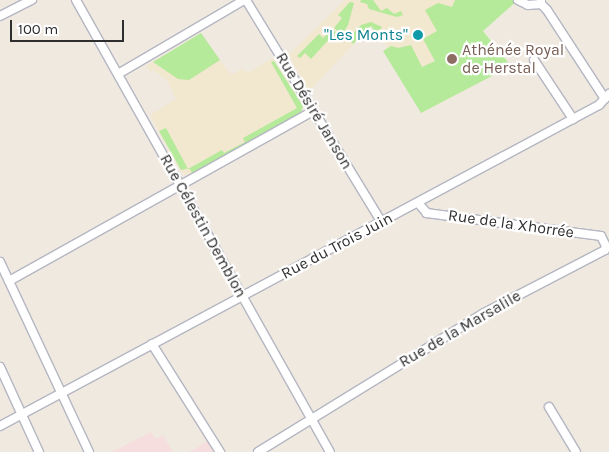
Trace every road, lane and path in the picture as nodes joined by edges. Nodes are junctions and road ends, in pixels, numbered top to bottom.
1 (32, 0) edge
2 (76, 0) edge
3 (245, 0) edge
4 (518, 0) edge
5 (541, 2) edge
6 (0, 16) edge
7 (534, 60) dead end
8 (118, 74) junction
9 (607, 96) edge
10 (314, 111) junction
11 (573, 119) junction
12 (181, 186) junction
13 (418, 203) junction
14 (381, 221) junction
15 (606, 242) joint
16 (0, 262) edge
17 (9, 281) junction
18 (243, 296) junction
19 (152, 344) junction
20 (0, 367) edge
21 (61, 392) junction
22 (549, 407) dead end
23 (21, 414) junction
24 (311, 418) junction
25 (0, 426) edge
26 (39, 452) edge
27 (89, 452) edge
28 (220, 452) edge
29 (258, 452) edge
30 (330, 452) edge
31 (576, 452) edge

1 - 6 street
2 - 8 street, Rue Célestin Demblon
3 - 8 street
3 - 10 street, Rue Désiré Janson
4 - 5 street
5 - 9 street
7 - 11 street
8 - 12 street, Rue Célestin Demblon
9 - 11 street, Rue du Trois Juin
10 - 12 street
10 - 14 street, Rue Désiré Janson
11 - 13 street, Rue du Trois Juin
12 - 17 street
12 - 18 street, Rue Célestin Demblon
13 - 14 street, Rue du Trois Juin
13 - 15 street, Rue de la Xhorrée
14 - 18 street, Rue du Trois Juin
15 - 24 street, Rue de la Marsalile
16 - 17 street
17 - 21 street
18 - 19 street, Rue du Trois Juin
18 - 24 street, Rue Célestin Demblon
19 - 21 street, Rue du Trois Juin
19 - 28 street
20 - 23 street
21 - 23 street, Rue du Trois Juin
21 - 27 street
22 - 31 street
23 - 25 street, Rue du Trois Juin
23 - 26 street
24 - 29 street
24 - 30 street, Rue Célestin Demblon

